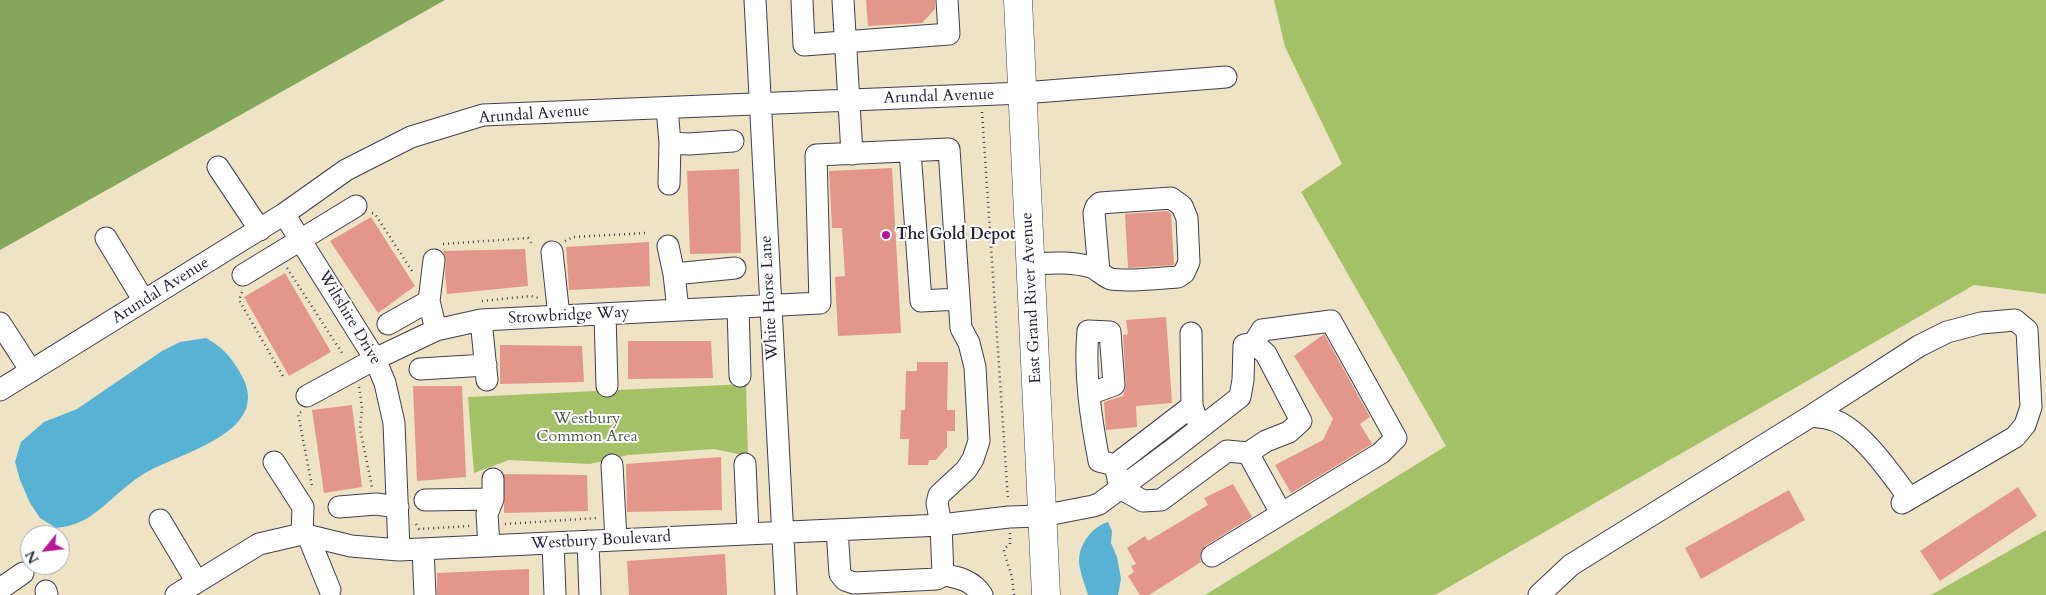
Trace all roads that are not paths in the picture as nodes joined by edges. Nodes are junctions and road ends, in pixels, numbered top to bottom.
1 (755, 0) edge
2 (802, 0) edge
3 (843, 0) edge
4 (947, 0) edge
5 (1018, 0) edge
6 (846, 42) junction
7 (1226, 77) dead end
8 (1023, 93) junction
9 (849, 100) junction
10 (761, 104) junction
11 (667, 108) junction
12 (733, 141) dead end
13 (670, 143) junction
14 (910, 151) junction
15 (852, 154) junction
16 (218, 167) dead end
17 (669, 184) dead end
18 (361, 208) road end
19 (284, 214) junction
20 (260, 230) junction
21 (106, 238) dead end
22 (300, 239) junction
23 (549, 246) road end
24 (668, 246) dead end
25 (438, 252) road end
26 (1030, 264) junction
27 (735, 268) dead end
28 (1099, 272) junction
29 (674, 274) junction
30 (243, 284) road end
31 (958, 299) junction
32 (144, 301) junction
33 (429, 301) junction
34 (771, 306) junction
35 (738, 307) junction
36 (678, 310) junction
37 (605, 314) junction
38 (558, 316) junction
39 (481, 320) junction
40 (0, 323) edge
41 (388, 324) dead end
42 (436, 330) junction
43 (1191, 333) dead end
44 (1254, 343) junction
45 (375, 359) junction
46 (420, 369) dead end
47 (31, 371) junction
48 (740, 376) dead end
49 (607, 386) dead end
50 (0, 390) edge
51 (1089, 394) dead end
52 (306, 403) road end
53 (1192, 406) junction
54 (1811, 416) junction
55 (1200, 428) junction
56 (1248, 453) junction
57 (274, 462) dead end
58 (745, 464) dead end
59 (1115, 465) junction
60 (612, 466) dead end
61 (1120, 488) junction
62 (425, 500) dead end
63 (339, 507) dead end
64 (405, 512) junction
65 (1280, 513) junction
66 (1042, 516) junction
67 (160, 520) dead end
68 (941, 526) junction
69 (837, 530) junction
70 (782, 532) junction
71 (748, 534) junction
72 (305, 535) junction
73 (616, 540) junction
74 (588, 541) junction
75 (553, 543) junction
76 (489, 546) junction
77 (423, 549) junction
78 (400, 550) junction
79 (1212, 556) dead end
80 (944, 572) junction
81 (20, 575) edge
82 (843, 588) edge
83 (0, 589) edge
84 (188, 590) edge
85 (330, 590) dead end
86 (426, 595) edge
87 (555, 595) edge
88 (590, 595) edge
89 (786, 595) edge
90 (982, 595) edge
91 (1046, 595) edge
92 (1539, 595) edge

1 - 10 street, White Horse Lane
2 - 6 street
3 - 6 street
4 - 6 street
5 - 8 main road, East Grand River Avenue
6 - 9 street
7 - 8 street, Arundal Avenue
8 - 9 street, Arundal Avenue
8 - 26 main road, East Grand River Avenue
9 - 10 street, Arundal Avenue
9 - 15 street
10 - 11 street, Arundal Avenue
10 - 34 street, White Horse Lane
11 - 13 street
11 - 19 street, Arundal Avenue
12 - 13 street
13 - 17 street
14 - 15 street
14 - 31 street
14 - 31 street
15 - 34 street, Strowbridge Way
16 - 20 street
18 - 22 street
19 - 20 street, Arundal Avenue
19 - 22 street, Wiltshire Drive
20 - 32 street, Arundal Avenue
21 - 32 street
22 - 30 street
22 - 45 street, Wiltshire Drive
23 - 38 street
24 - 29 street
25 - 33 street
26 - 28 street
26 - 66 main road, East Grand River Avenue
27 - 29 street
28 - 28 street
29 - 36 street
31 - 68 street
32 - 47 street, Arundal Avenue
33 - 41 street
33 - 42 street
34 - 35 street, Strowbridge Way
34 - 70 street, White Horse Lane
35 - 36 street, Strowbridge Way
35 - 48 street
36 - 37 street, Strowbridge Way
37 - 38 street, Strowbridge Way
37 - 49 street
38 - 39 street, Strowbridge Way
39 - 42 street, Strowbridge Way
39 - 46 street
40 - 47 street
42 - 45 street, Strowbridge Way
43 - 53 street
44 - 55 street, Westbury Boulevard
44 - 56 street
44 - 65 street
45 - 52 street, Strowbridge Way
45 - 64 street, Wiltshire Drive
47 - 50 street, Arundal Avenue
51 - 59 street
53 - 55 street
53 - 59 street
54 - 54 street
54 - 92 street
55 - 61 street, Westbury Boulevard
56 - 61 street
56 - 65 street
57 - 72 street
58 - 71 street
59 - 61 street
60 - 73 street
61 - 66 street, Westbury Boulevard
62 - 76 street
63 - 64 street
64 - 78 street, Wiltshire Drive
65 - 79 street
66 - 68 street, Westbury Boulevard
66 - 91 main road, East Grand River Avenue
67 - 84 street
68 - 69 street, Westbury Boulevard
68 - 80 street
69 - 70 street, Westbury Boulevard
69 - 82 street
70 - 71 street, Westbury Boulevard
70 - 89 street, White Horse Lane
71 - 73 street, Westbury Boulevard
72 - 78 street, Westbury Boulevard
72 - 84 street, Westbury Boulevard
72 - 85 street
73 - 74 street, Westbury Boulevard
74 - 75 street, Westbury Boulevard
74 - 88 street
75 - 76 street, Westbury Boulevard
75 - 87 street
76 - 77 street, Westbury Boulevard
77 - 78 street, Westbury Boulevard
77 - 86 street
80 - 82 street
80 - 90 street
81 - 83 street

